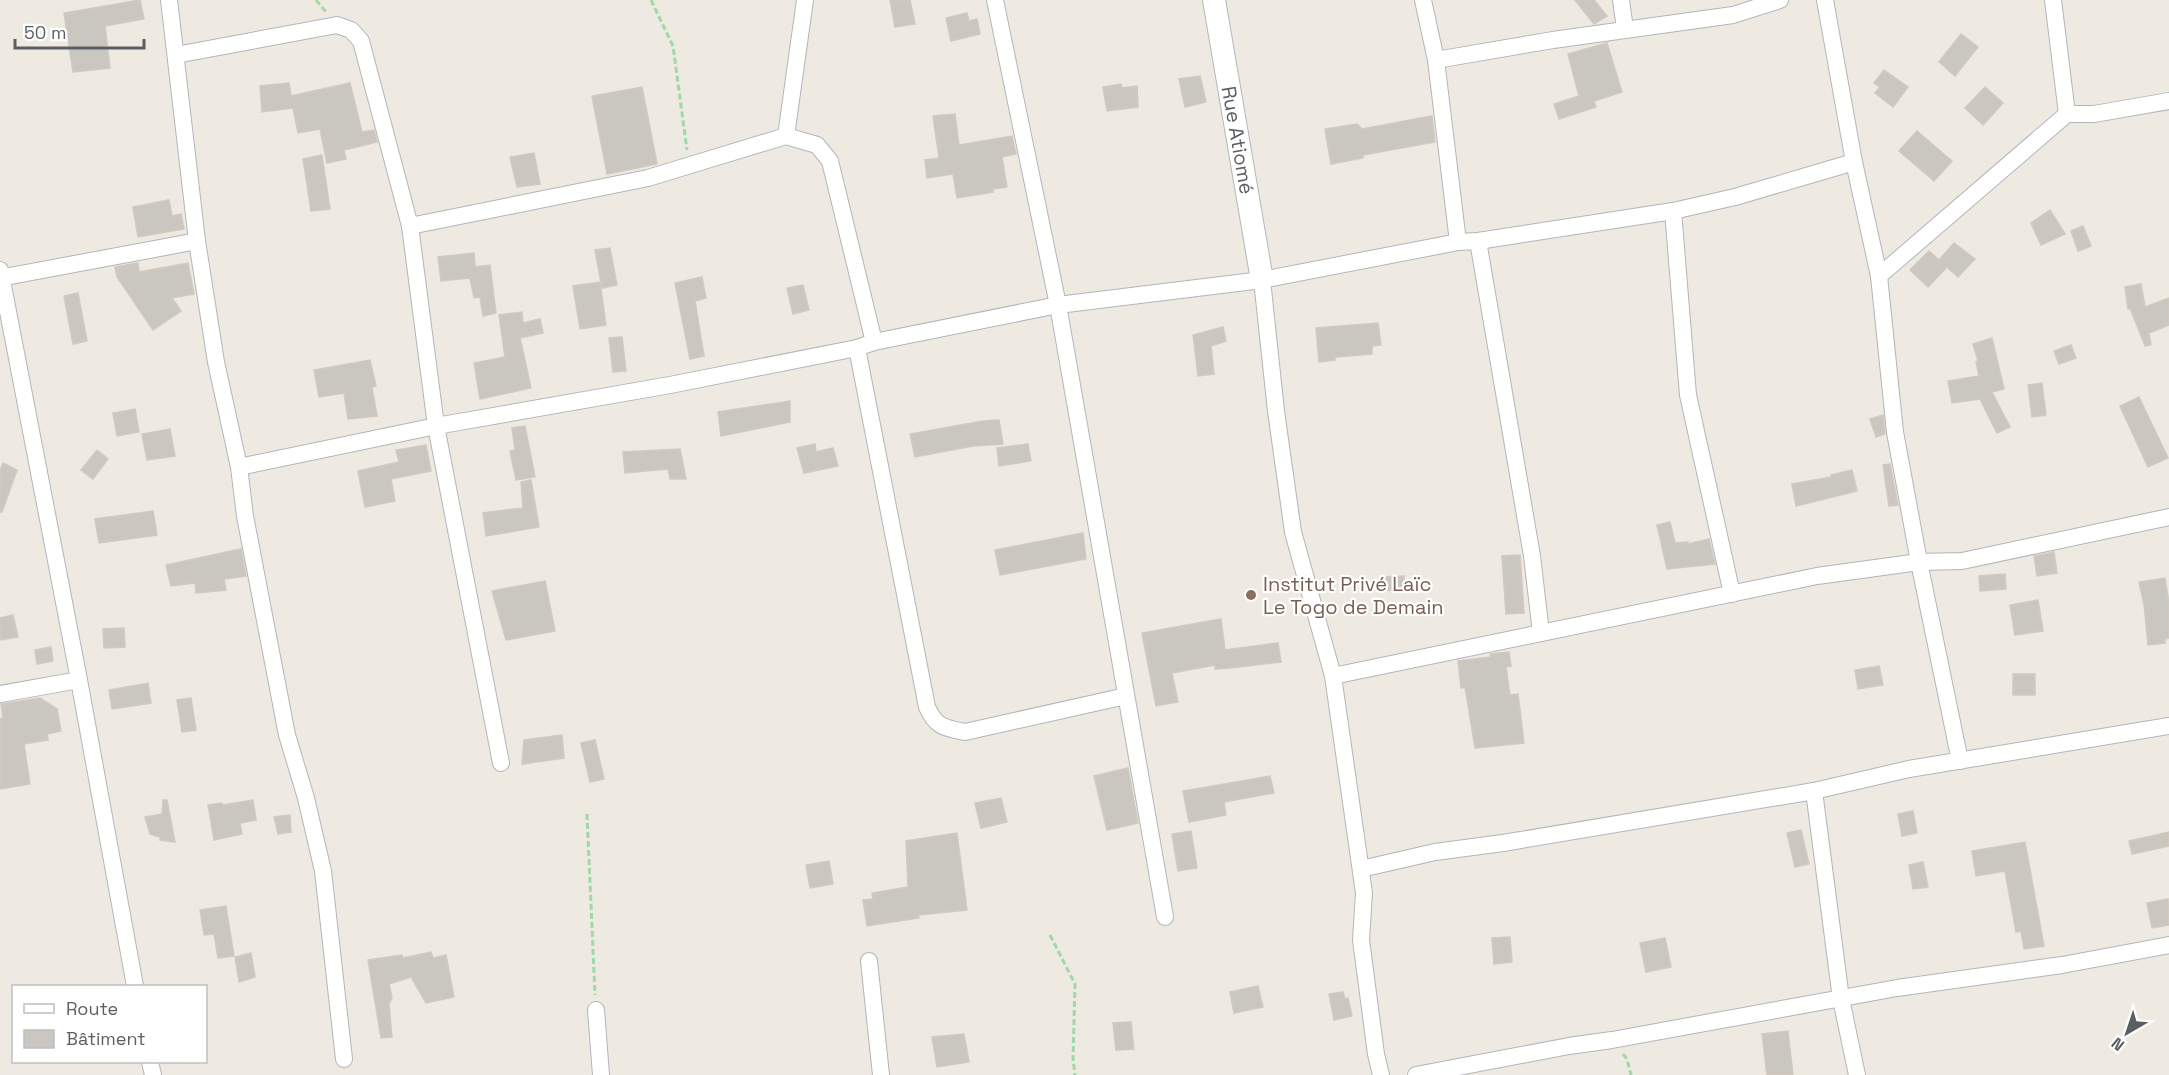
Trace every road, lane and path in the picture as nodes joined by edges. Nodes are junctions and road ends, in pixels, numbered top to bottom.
1 (169, 0) edge
2 (651, 0) edge
3 (806, 0) edge
4 (995, 0) edge
5 (1214, 0) edge
6 (1424, 0) edge
7 (1621, 0) edge
8 (1780, 0) edge
9 (1825, 0) edge
10 (2053, 0) edge
11 (1625, 29) junction
12 (176, 55) junction
13 (1436, 60) junction
14 (2169, 101) edge
15 (2067, 114) junction
16 (786, 136) junction
17 (1854, 162) junction
18 (689, 167) junction
19 (1673, 211) junction
20 (410, 226) junction
21 (197, 241) junction
22 (1478, 241) junction
23 (1458, 242) junction
24 (1, 276) edge
25 (1879, 276) junction
26 (1262, 280) junction
27 (1058, 305) junction
28 (874, 342) junction
29 (857, 348) junction
30 (436, 426) junction
31 (239, 467) junction
32 (2169, 518) edge
33 (1919, 562) junction
34 (1732, 594) junction
35 (1540, 633) junction
36 (1333, 676) junction
37 (79, 680) junction
38 (0, 694) edge
39 (1126, 696) junction
40 (2169, 726) edge
41 (1960, 761) junction
42 (501, 763) dead end
43 (1814, 791) junction
44 (587, 814) dead end
45 (1361, 869) junction
46 (1165, 917) dead end
47 (1050, 935) dead end
48 (2169, 945) edge
49 (869, 961) dead end
50 (135, 985) edge
51 (1841, 999) junction
52 (596, 1010) joint
53 (1612, 1040) junction
54 (344, 1059) dead end
55 (601, 1075) edge
56 (881, 1075) edge
57 (1075, 1075) edge
58 (1381, 1075) edge
59 (1416, 1075) edge
60 (1631, 1075) edge
61 (1857, 1075) edge

1 - 12 street
2 - 18 path
3 - 16 street
4 - 27 street
5 - 26 street, Rue Atiomé
6 - 13 street
7 - 11 street
8 - 11 street
9 - 17 street
10 - 15 street
11 - 13 street
12 - 20 street
12 - 21 street
13 - 23 street
14 - 15 street
15 - 25 street
16 - 18 street
16 - 28 street
17 - 19 street
17 - 25 street
18 - 20 street
19 - 22 street
19 - 34 street
20 - 30 street
21 - 24 street
21 - 31 street
22 - 23 street
22 - 35 street
23 - 26 street
24 - 37 street
25 - 33 street
26 - 27 street
26 - 36 street
27 - 28 street
27 - 39 street
28 - 29 street
29 - 30 street
29 - 39 street
30 - 31 street
30 - 42 street
31 - 54 street
32 - 33 street
33 - 34 street
33 - 41 street
34 - 35 street
35 - 36 street
36 - 45 street
37 - 38 street
37 - 50 street
39 - 46 street
40 - 41 street
41 - 43 street
43 - 45 street
43 - 51 street
44 - 52 path
45 - 58 street
47 - 57 path
48 - 51 street
49 - 56 street
51 - 53 street
51 - 61 street
52 - 55 street
53 - 59 street
53 - 60 path

